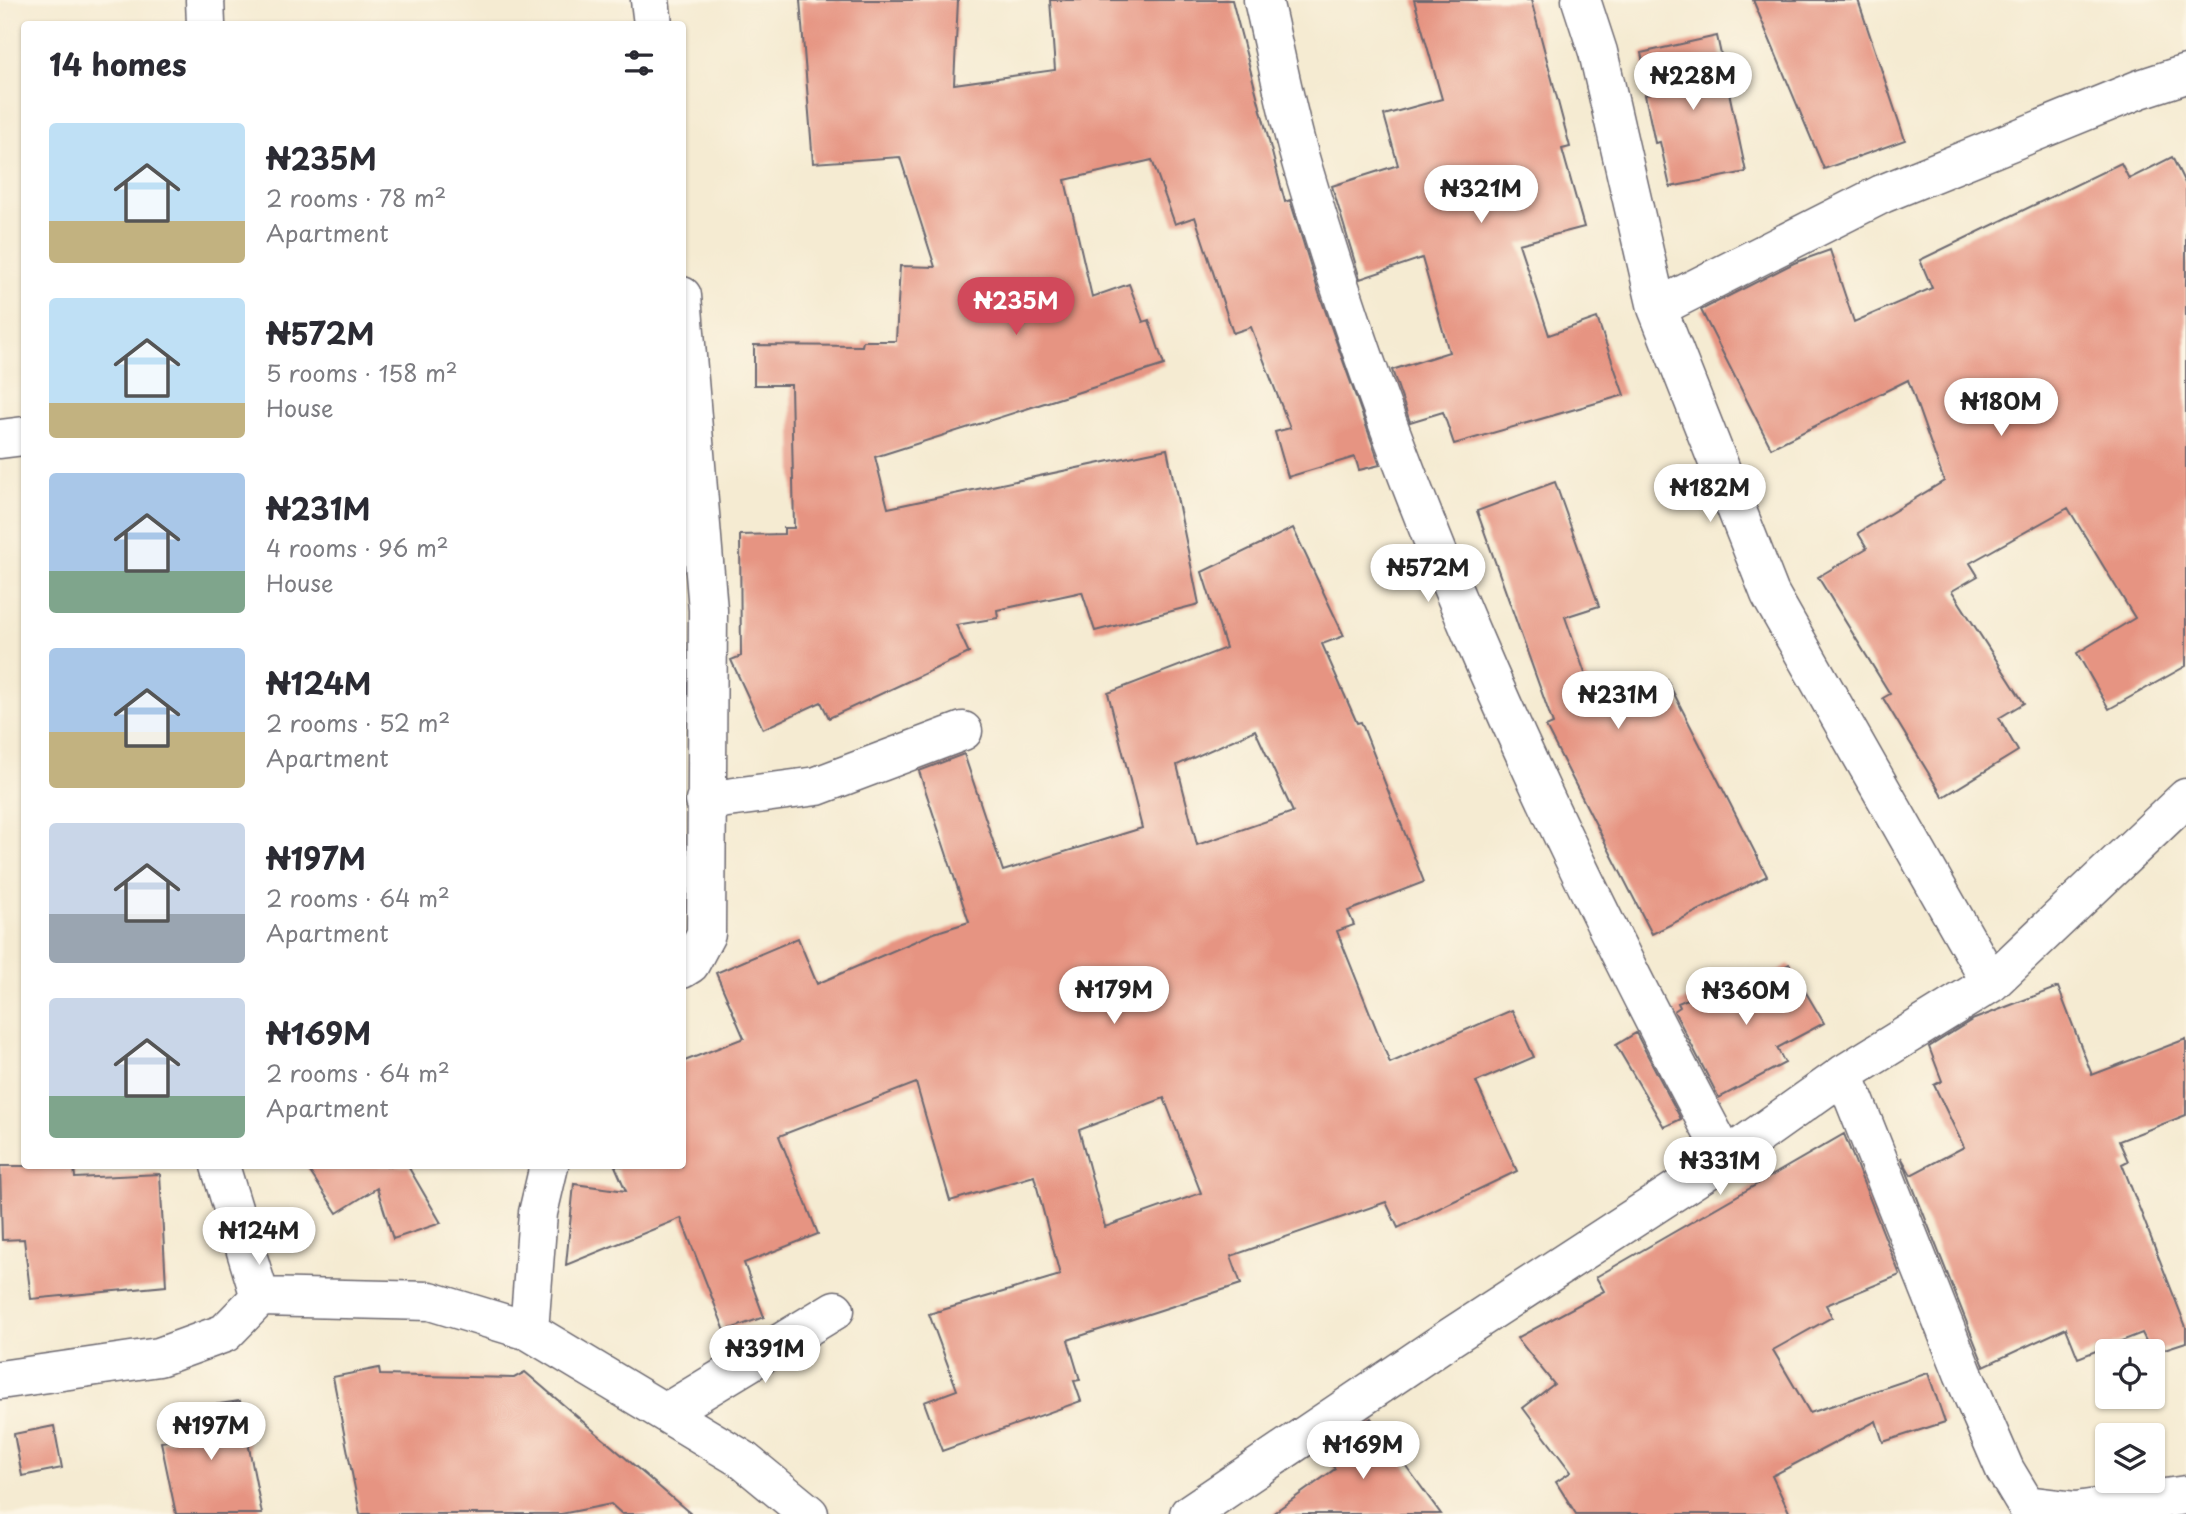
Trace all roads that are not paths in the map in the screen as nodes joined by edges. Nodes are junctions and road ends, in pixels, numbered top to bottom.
1 (205, 0) edge
2 (650, 0) edge
3 (1263, 0) edge
4 (1581, 0) edge
5 (206, 21) edge
6 (653, 21) edge
7 (2186, 74) edge
8 (1657, 308) junction
9 (686, 349) edge
10 (21, 436) edge
11 (0, 439) edge
12 (963, 731) dead end
13 (2186, 798) edge
14 (705, 802) junction
15 (686, 966) edge
16 (1991, 983) junction
17 (1844, 1074) junction
18 (1726, 1158) junction
19 (221, 1169) edge
20 (548, 1169) edge
21 (260, 1297) junction
22 (835, 1310) dead end
23 (529, 1331) junction
24 (0, 1380) edge
25 (667, 1412) junction
26 (2173, 1502) edge
27 (808, 1514) edge
28 (1189, 1514) edge

1 - 5 street
2 - 6 street
3 - 18 street
4 - 8 street
7 - 8 street
8 - 16 street
9 - 14 street
10 - 11 street
12 - 14 street
13 - 16 street
14 - 15 street
16 - 17 street
17 - 18 street
17 - 26 street
18 - 28 street
19 - 21 street
20 - 23 street
21 - 23 street
21 - 24 street
22 - 25 street
23 - 25 street
25 - 27 street

